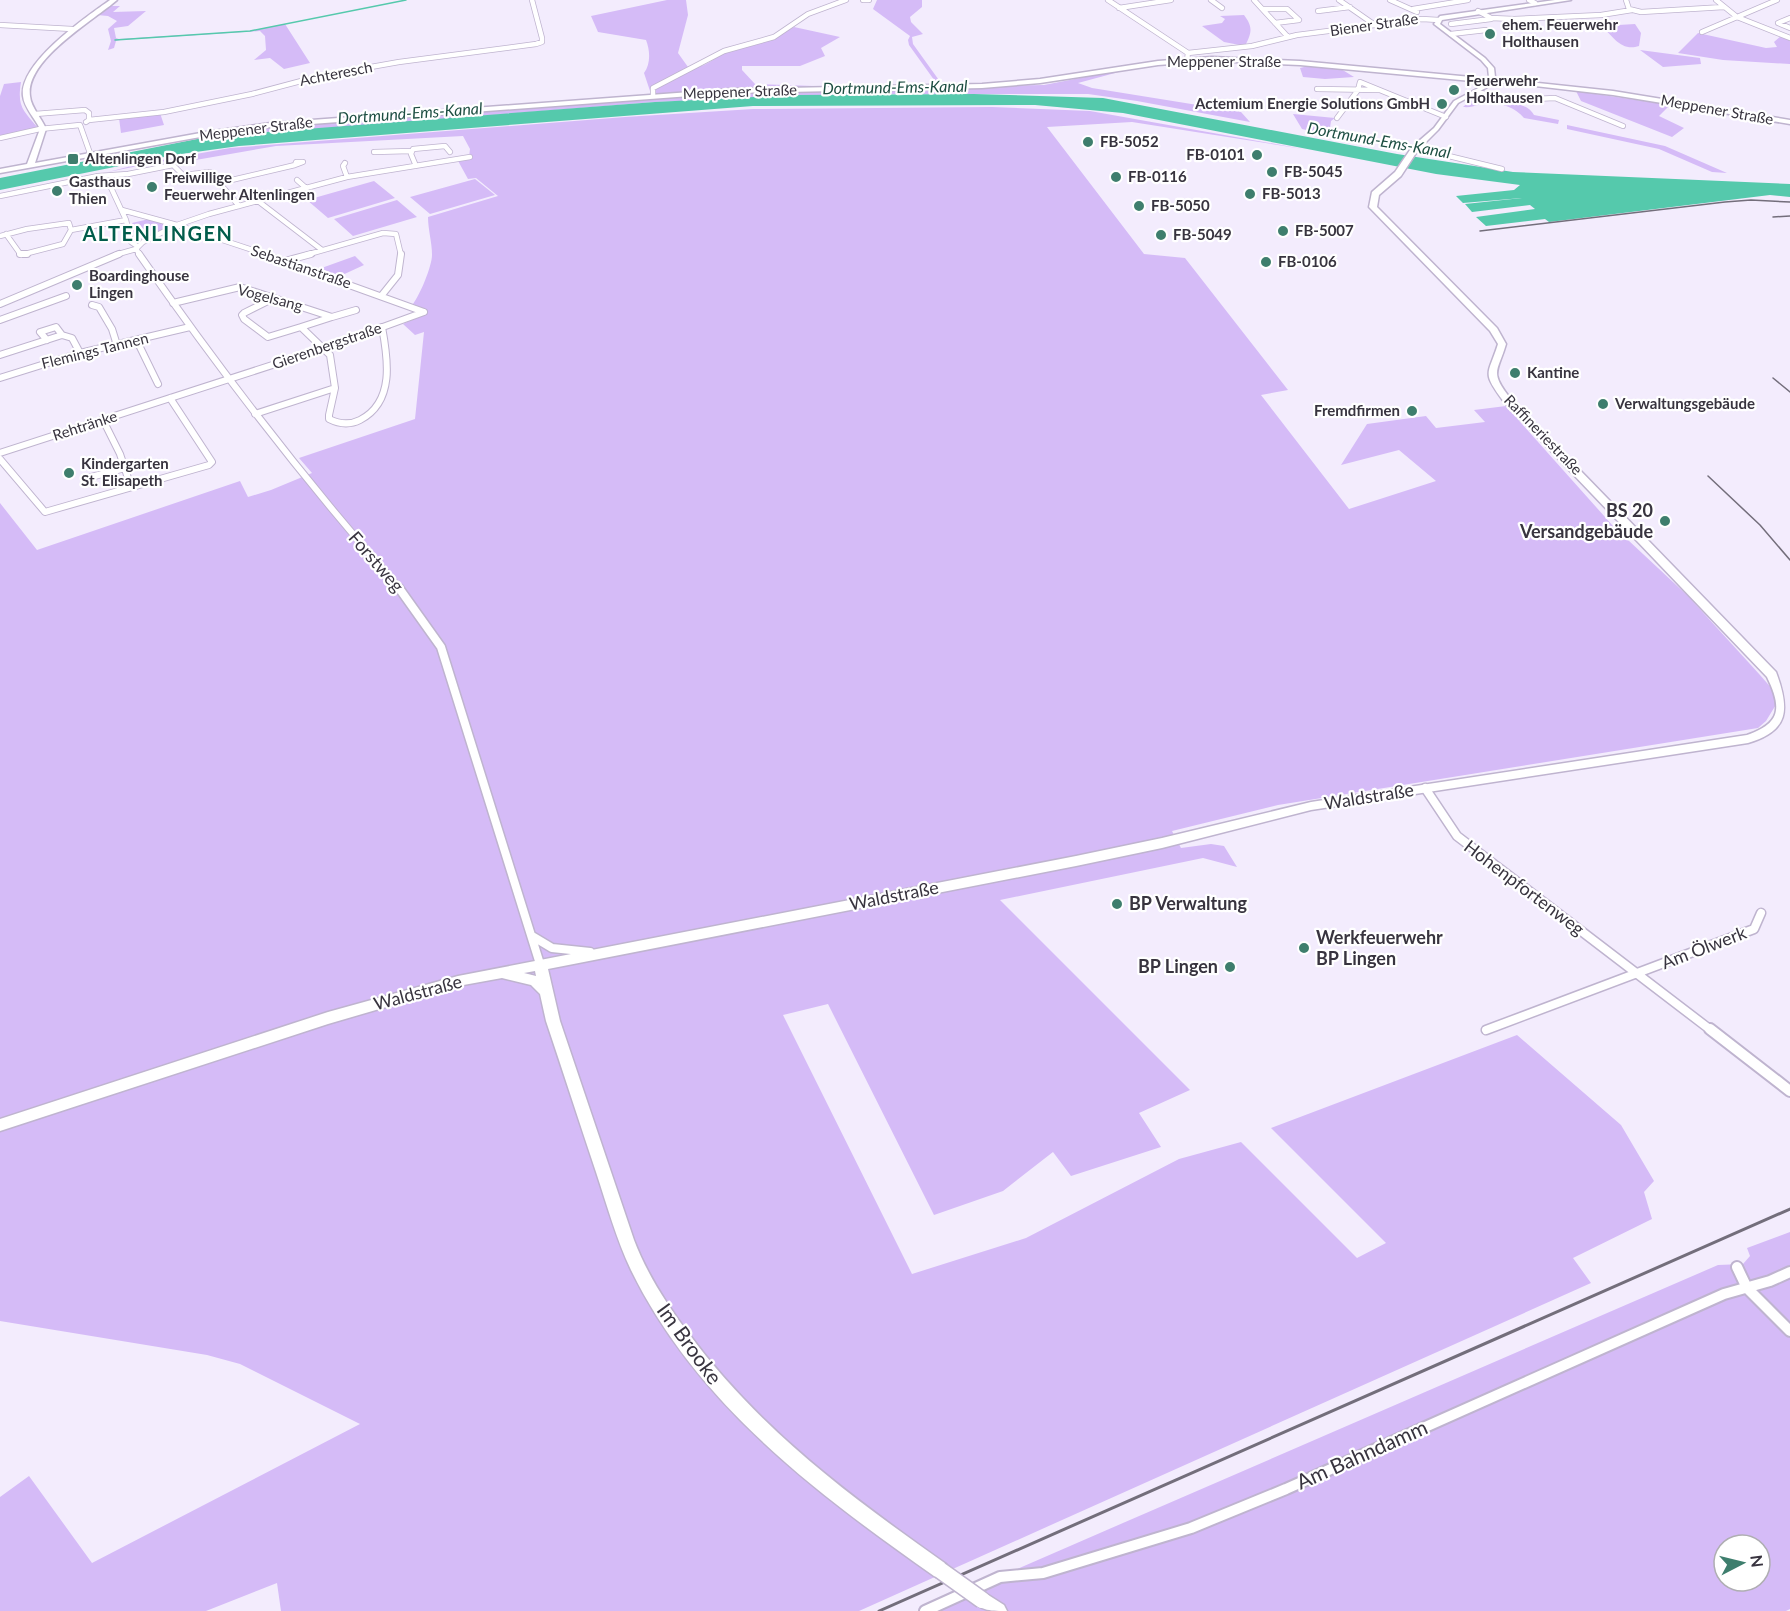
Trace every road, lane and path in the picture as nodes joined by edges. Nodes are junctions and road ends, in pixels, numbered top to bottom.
1 (114, 0) edge
2 (532, 0) edge
3 (846, 0) edge
4 (863, 0) edge
5 (869, 0) edge
6 (1108, 0) edge
7 (1171, 0) edge
8 (1211, 0) edge
9 (1254, 0) edge
10 (1339, 0) edge
11 (1390, 0) edge
12 (1468, 0) edge
13 (1568, 0) edge
14 (1626, 0) edge
15 (1716, 0) edge
16 (1777, 0) edge
17 (1143, 2) edge
18 (1532, 2) edge
19 (1350, 7) junction
20 (1724, 7) junction
21 (1119, 8) junction
22 (1222, 8) dead end
23 (1598, 8) dead end
24 (1263, 9) junction
25 (1413, 9) junction
26 (1632, 10) junction
27 (1318, 11) dead end
28 (1478, 11) junction
29 (1560, 12) dead end
30 (1607, 14) junction
31 (1568, 17) junction
32 (1737, 17) junction
33 (1426, 18) junction
34 (1491, 18) junction
35 (1790, 18) edge
36 (1439, 20) junction
37 (1275, 23) junction
38 (1451, 24) dead end
39 (0, 25) edge
40 (1375, 25) junction
41 (1790, 28) edge
42 (72, 29) junction
43 (1486, 30) dead end
44 (1702, 32) dead end
45 (1451, 34) junction
46 (1288, 37) junction
47 (1789, 37) edge
48 (1188, 56) junction
49 (1491, 81) junction
50 (1317, 89) dead end
51 (1358, 90) junction
52 (1476, 92) junction
53 (652, 96) junction
54 (35, 114) junction
55 (1446, 117) junction
56 (1337, 118) dead end
57 (89, 120) junction
58 (1790, 122) edge
59 (80, 125) junction
60 (1623, 126) dead end
61 (43, 129) junction
62 (0, 138) edge
63 (1414, 151) junction
64 (374, 152) dead end
65 (411, 152) junction
66 (450, 152) dead end
67 (91, 156) junction
68 (470, 157) dead end
69 (345, 163) dead end
70 (295, 165) dead end
71 (30, 166) junction
72 (416, 166) junction
73 (1502, 169) dead end
74 (0, 171) edge
75 (106, 177) junction
76 (347, 177) junction
77 (297, 180) dead end
78 (219, 183) junction
79 (306, 188) junction
80 (0, 196) edge
81 (258, 201) junction
82 (240, 206) junction
83 (122, 210) junction
84 (126, 220) junction
85 (177, 225) junction
86 (72, 230) junction
87 (3, 235) edge
88 (136, 248) junction
89 (322, 250) junction
90 (285, 261) junction
91 (382, 295) junction
92 (66, 296) dead end
93 (274, 298) junction
94 (173, 303) junction
95 (0, 304) edge
96 (92, 305) dead end
97 (356, 310) dead end
98 (424, 312) joint
99 (332, 317) junction
100 (0, 320) edge
101 (190, 327) junction
102 (301, 327) junction
103 (382, 327) junction
104 (62, 335) junction
105 (47, 340) junction
106 (137, 341) junction
107 (117, 345) junction
108 (325, 348) junction
109 (80, 353) junction
110 (0, 355) edge
111 (0, 378) edge
112 (229, 378) junction
113 (158, 384) dead end
114 (335, 388) junction
115 (170, 398) junction
116 (255, 414) junction
117 (103, 420) junction
118 (0, 453) edge
119 (0, 459) edge
120 (125, 468) junction
121 (92, 477) dead end
122 (131, 487) junction
123 (1788, 711) edge
124 (1425, 788) junction
125 (1761, 913) dead end
126 (532, 936) junction
127 (606, 952) junction
128 (540, 964) junction
129 (1637, 974) junction
130 (485, 976) junction
131 (546, 991) junction
132 (1486, 1030) dead end
133 (1790, 1091) edge
134 (0, 1125) edge
135 (1737, 1267) dead end
136 (1790, 1272) edge
137 (1747, 1288) junction
138 (1790, 1331) edge
139 (925, 1611) edge
140 (998, 1611) edge

1 - 42 street
2 - 57 street, Achteresch
3 - 53 street
4 - 5 street
6 - 21 street
7 - 17 street
8 - 22 street
9 - 24 street
10 - 19 street
11 - 25 street
12 - 25 street
13 - 18 street, Biener Straße
14 - 26 street
15 - 20 street
16 - 32 street
17 - 21 street
18 - 28 street, Biener Straße
19 - 27 street
19 - 40 street
20 - 26 street
20 - 32 street
21 - 48 street
23 - 30 street
24 - 37 street
24 - 37 street
25 - 33 street
26 - 30 street
28 - 34 street
28 - 36 street, Biener Straße
29 - 31 street
30 - 31 street
31 - 34 street
32 - 44 street
32 - 47 street
33 - 36 street, Biener Straße
33 - 40 street, Biener Straße
34 - 38 street
35 - 41 street
36 - 45 street
37 - 46 street
39 - 42 street
40 - 46 street, Biener Straße
42 - 54 street
43 - 45 street
45 - 49 street
46 - 48 street, Biener Straße
48 - 49 street, Meppener Straße
48 - 53 street, Meppener Straße
49 - 52 street, Raffineriestraße
49 - 58 street, Meppener Straße
50 - 51 street
51 - 55 street
51 - 56 street
52 - 55 street, Raffineriestraße
52 - 60 street
53 - 67 street, Meppener Straße
54 - 57 street
54 - 61 street
55 - 63 street, Raffineriestraße
57 - 59 street
59 - 61 street
59 - 67 street
61 - 62 street
61 - 71 street
63 - 73 street
63 - 123 street, Raffineriestraße
64 - 65 street
65 - 66 street
65 - 72 street
67 - 71 street, Meppener Straße
68 - 72 street
69 - 76 street
70 - 78 street
71 - 74 street, Meppener Straße
72 - 76 street
75 - 78 street
75 - 80 street
75 - 83 street, Forstweg
76 - 79 street
77 - 79 street
78 - 82 street
79 - 81 street
81 - 82 street
81 - 89 street
82 - 85 street
83 - 84 street, Forstweg
83 - 85 street
84 - 86 street
84 - 88 street, Forstweg
85 - 88 street
85 - 90 street, Sebastianstraße
86 - 87 street
86 - 87 street
88 - 94 street, Forstweg
88 - 95 street
89 - 90 street
89 - 91 street
90 - 91 street, Sebastianstraße
91 - 98 street, Sebastianstraße
92 - 100 street
93 - 94 street, Vogelsang
93 - 99 street, Vogelsang
93 - 102 street
94 - 101 street, Forstweg
96 - 107 street
97 - 99 street, Vogelsang
98 - 103 street, Gierenbergstraße
99 - 102 street, Vogelsang
101 - 106 street, Flemings Tannen
101 - 112 street, Forstweg
102 - 108 street, Vogelsang
103 - 108 street, Gierenbergstraße
103 - 114 street
104 - 105 street
104 - 105 street
104 - 109 street
105 - 110 street
106 - 107 street, Flemings Tannen
106 - 113 street
107 - 109 street, Flemings Tannen
108 - 112 street, Gierenbergstraße
108 - 114 street
109 - 111 street, Flemings Tannen
112 - 115 street, Rehtränke
112 - 116 street, Forstweg
114 - 116 street
115 - 117 street, Rehtränke
115 - 122 street
116 - 126 street, Forstweg
117 - 118 street, Rehtränke
117 - 120 street
119 - 122 street
120 - 121 street
120 - 122 street
123 - 124 street, Waldstraße
124 - 127 street, Waldstraße
124 - 129 street, Hohenpfortenweg
125 - 129 street, Am Ölwerk
126 - 127 street
126 - 128 street, Forstweg
127 - 128 street, Waldstraße
128 - 130 street, Waldstraße
128 - 131 street, Im Brooke
129 - 132 street
129 - 133 street, Hohenpfortenweg
130 - 131 street
130 - 134 street, Waldstraße
131 - 140 street, Im Brooke, bridge
135 - 137 street
136 - 137 street, Am Bahndamm
137 - 138 street
137 - 139 street, Am Bahndamm

